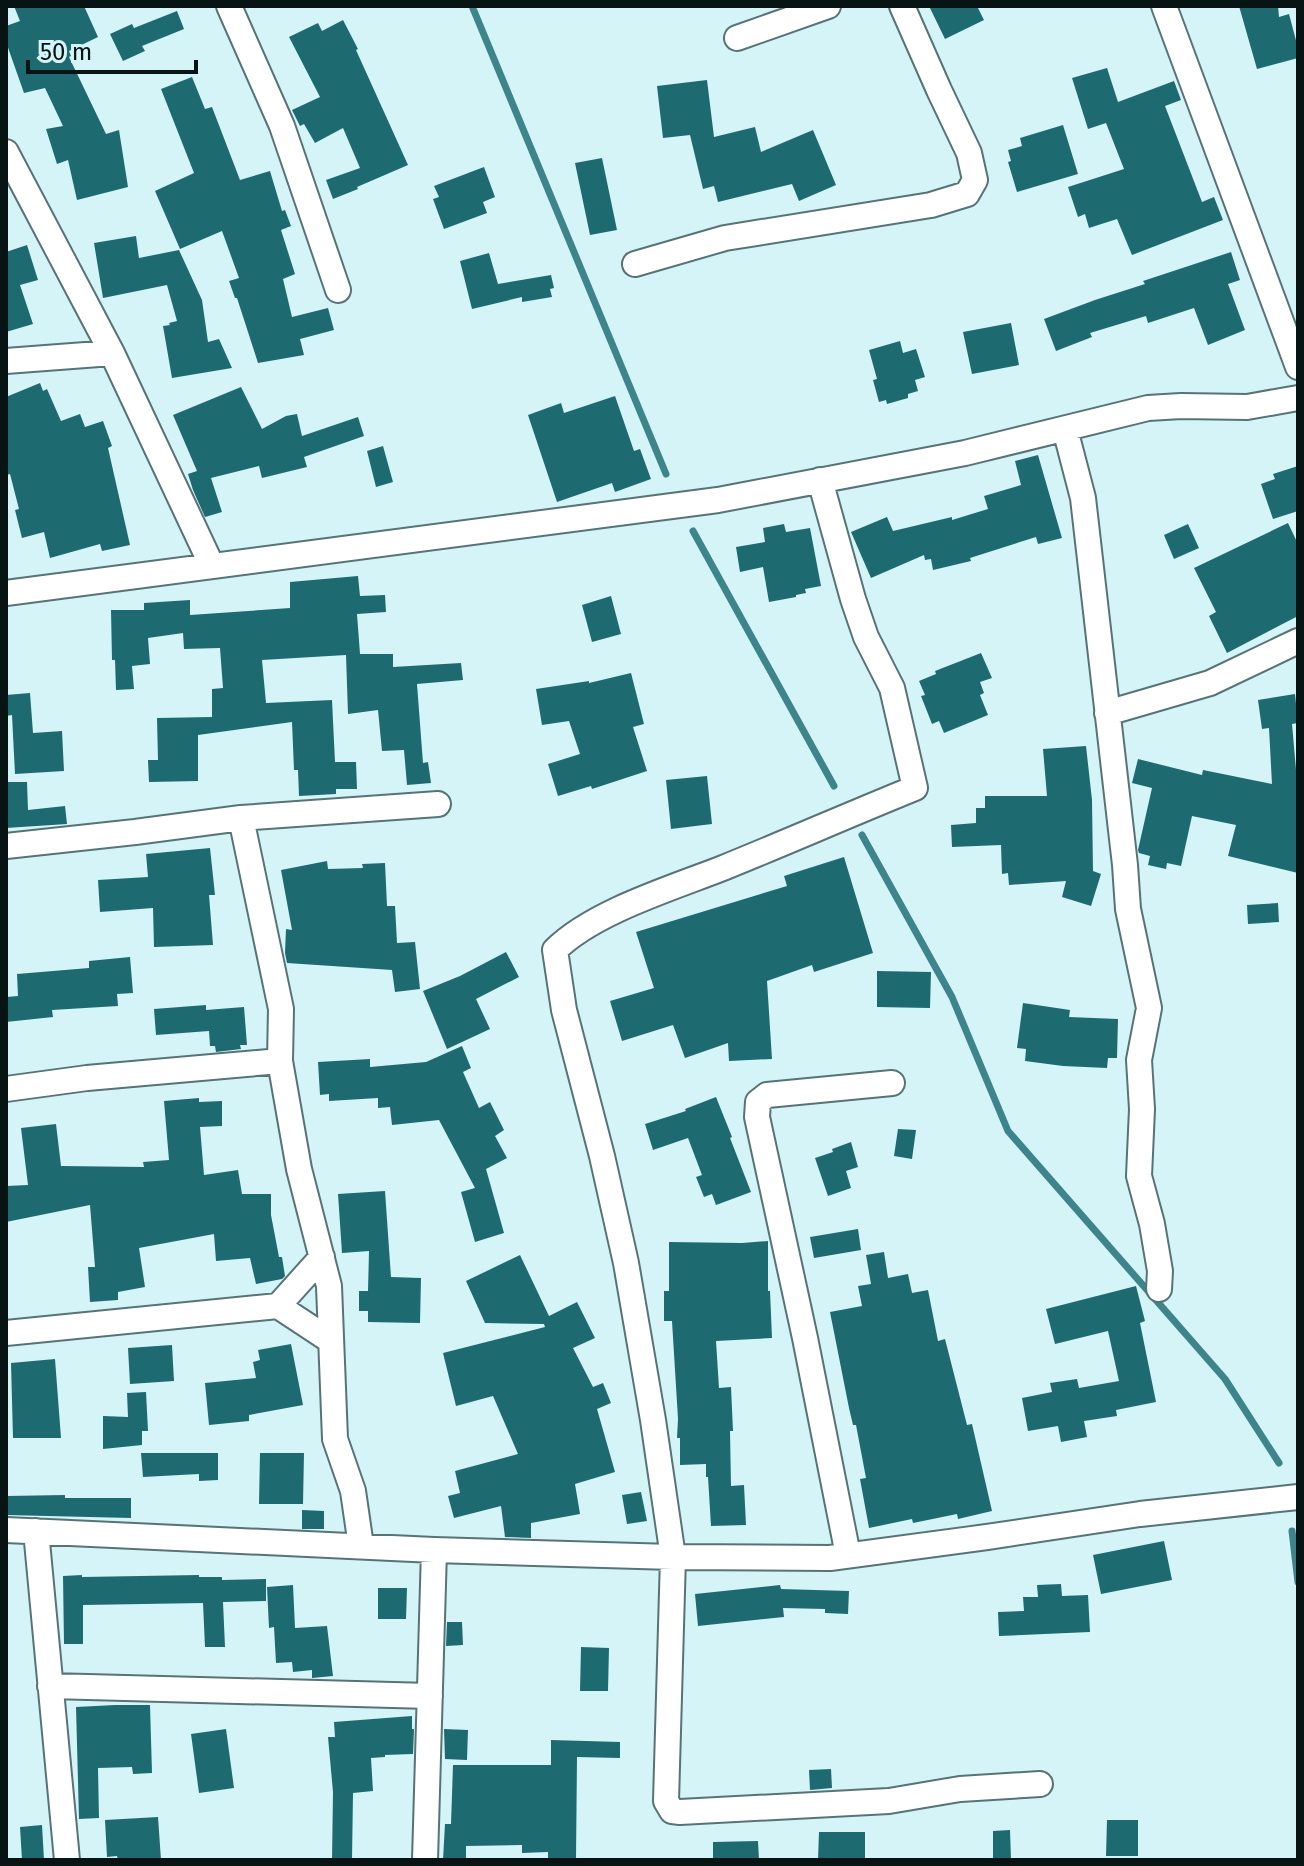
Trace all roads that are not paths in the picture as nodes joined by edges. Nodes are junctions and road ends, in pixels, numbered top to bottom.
1 (229, 6) edge
2 (828, 6) edge
3 (902, 6) edge
4 (1164, 6) edge
5 (737, 38) dead end
6 (6, 152) edge
7 (635, 264) dead end
8 (338, 290) dead end
9 (112, 353) junction
10 (6, 361) edge
11 (1298, 367) edge
12 (1298, 398) edge
13 (1065, 429) junction
14 (820, 480) junction
15 (212, 566) junction
16 (6, 593) edge
17 (1298, 641) edge
18 (1107, 713) junction
19 (438, 804) dead end
20 (241, 818) junction
21 (6, 846) edge
22 (280, 1061) junction
23 (892, 1083) dead end
24 (6, 1089) edge
25 (322, 1257) junction
26 (1159, 1289) dead end
27 (278, 1306) junction
28 (6, 1333) edge
29 (331, 1341) junction
30 (1298, 1497) edge
31 (6, 1530) edge
32 (36, 1531) junction
33 (361, 1546) junction
34 (434, 1550) junction
35 (848, 1555) junction
36 (673, 1557) junction
37 (50, 1686) junction
38 (430, 1696) junction
39 (1040, 1784) dead end
40 (67, 1860) edge
41 (425, 1860) edge

1 - 8 street
2 - 5 street
3 - 7 street
4 - 11 street
6 - 9 street
9 - 10 street
9 - 15 street
12 - 13 street
13 - 14 street
13 - 18 street
14 - 15 street
14 - 36 street
15 - 16 street
17 - 18 street
18 - 26 street
19 - 20 street
20 - 21 street
20 - 22 street
22 - 24 street
22 - 25 street
23 - 35 street
25 - 27 street
25 - 29 street
27 - 28 street
27 - 29 street
29 - 33 street
30 - 35 street
31 - 32 street
32 - 33 street
32 - 37 street
33 - 34 street
34 - 36 street
34 - 38 street
35 - 36 street
36 - 39 street
37 - 38 street
37 - 40 street
38 - 41 street

